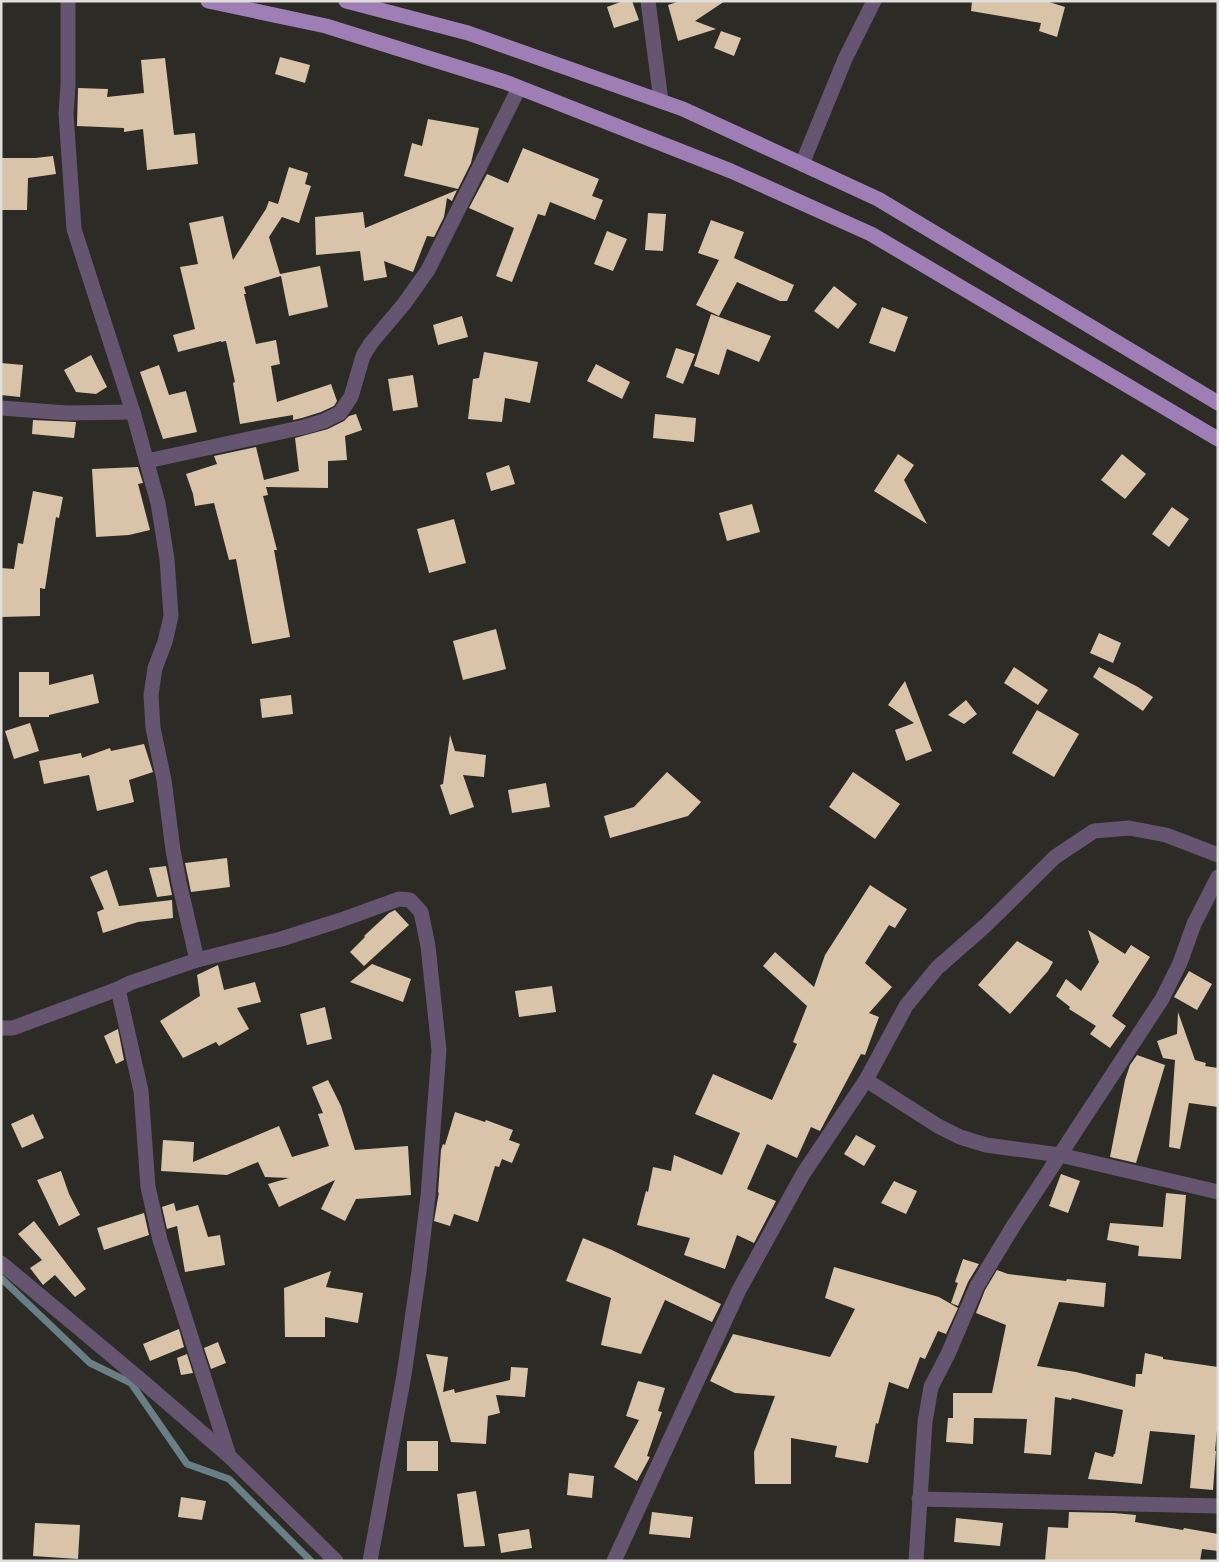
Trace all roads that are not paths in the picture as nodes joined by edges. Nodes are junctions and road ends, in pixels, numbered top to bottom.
1 (68, 1) edge
2 (208, 1) edge
3 (346, 1) edge
4 (648, 1) edge
5 (874, 1) edge
6 (519, 88) junction
7 (661, 101) junction
8 (802, 164) junction
9 (1218, 403) edge
10 (1, 408) edge
11 (133, 412) junction
12 (1218, 439) edge
13 (147, 461) junction
14 (1218, 855) edge
15 (1218, 877) edge
16 (196, 960) junction
17 (118, 989) junction
18 (1, 1028) edge
19 (866, 1080) junction
20 (1060, 1155) junction
21 (1218, 1192) edge
22 (1, 1263) edge
23 (228, 1456) junction
24 (919, 1499) junction
25 (1218, 1506) edge
26 (336, 1561) edge
27 (370, 1561) edge
28 (614, 1561) edge
29 (916, 1561) edge

1 - 11 street
2 - 6 main road
3 - 7 main road
4 - 7 street
5 - 8 street
6 - 12 main road
6 - 13 street
7 - 8 main road
8 - 9 main road
10 - 11 street
11 - 13 street
13 - 16 street
14 - 19 street
15 - 20 street
16 - 17 street
16 - 27 street
17 - 18 street
17 - 23 street
19 - 20 street
19 - 28 street
20 - 21 street
20 - 24 street
22 - 23 street
23 - 26 street
24 - 25 street
24 - 29 street

